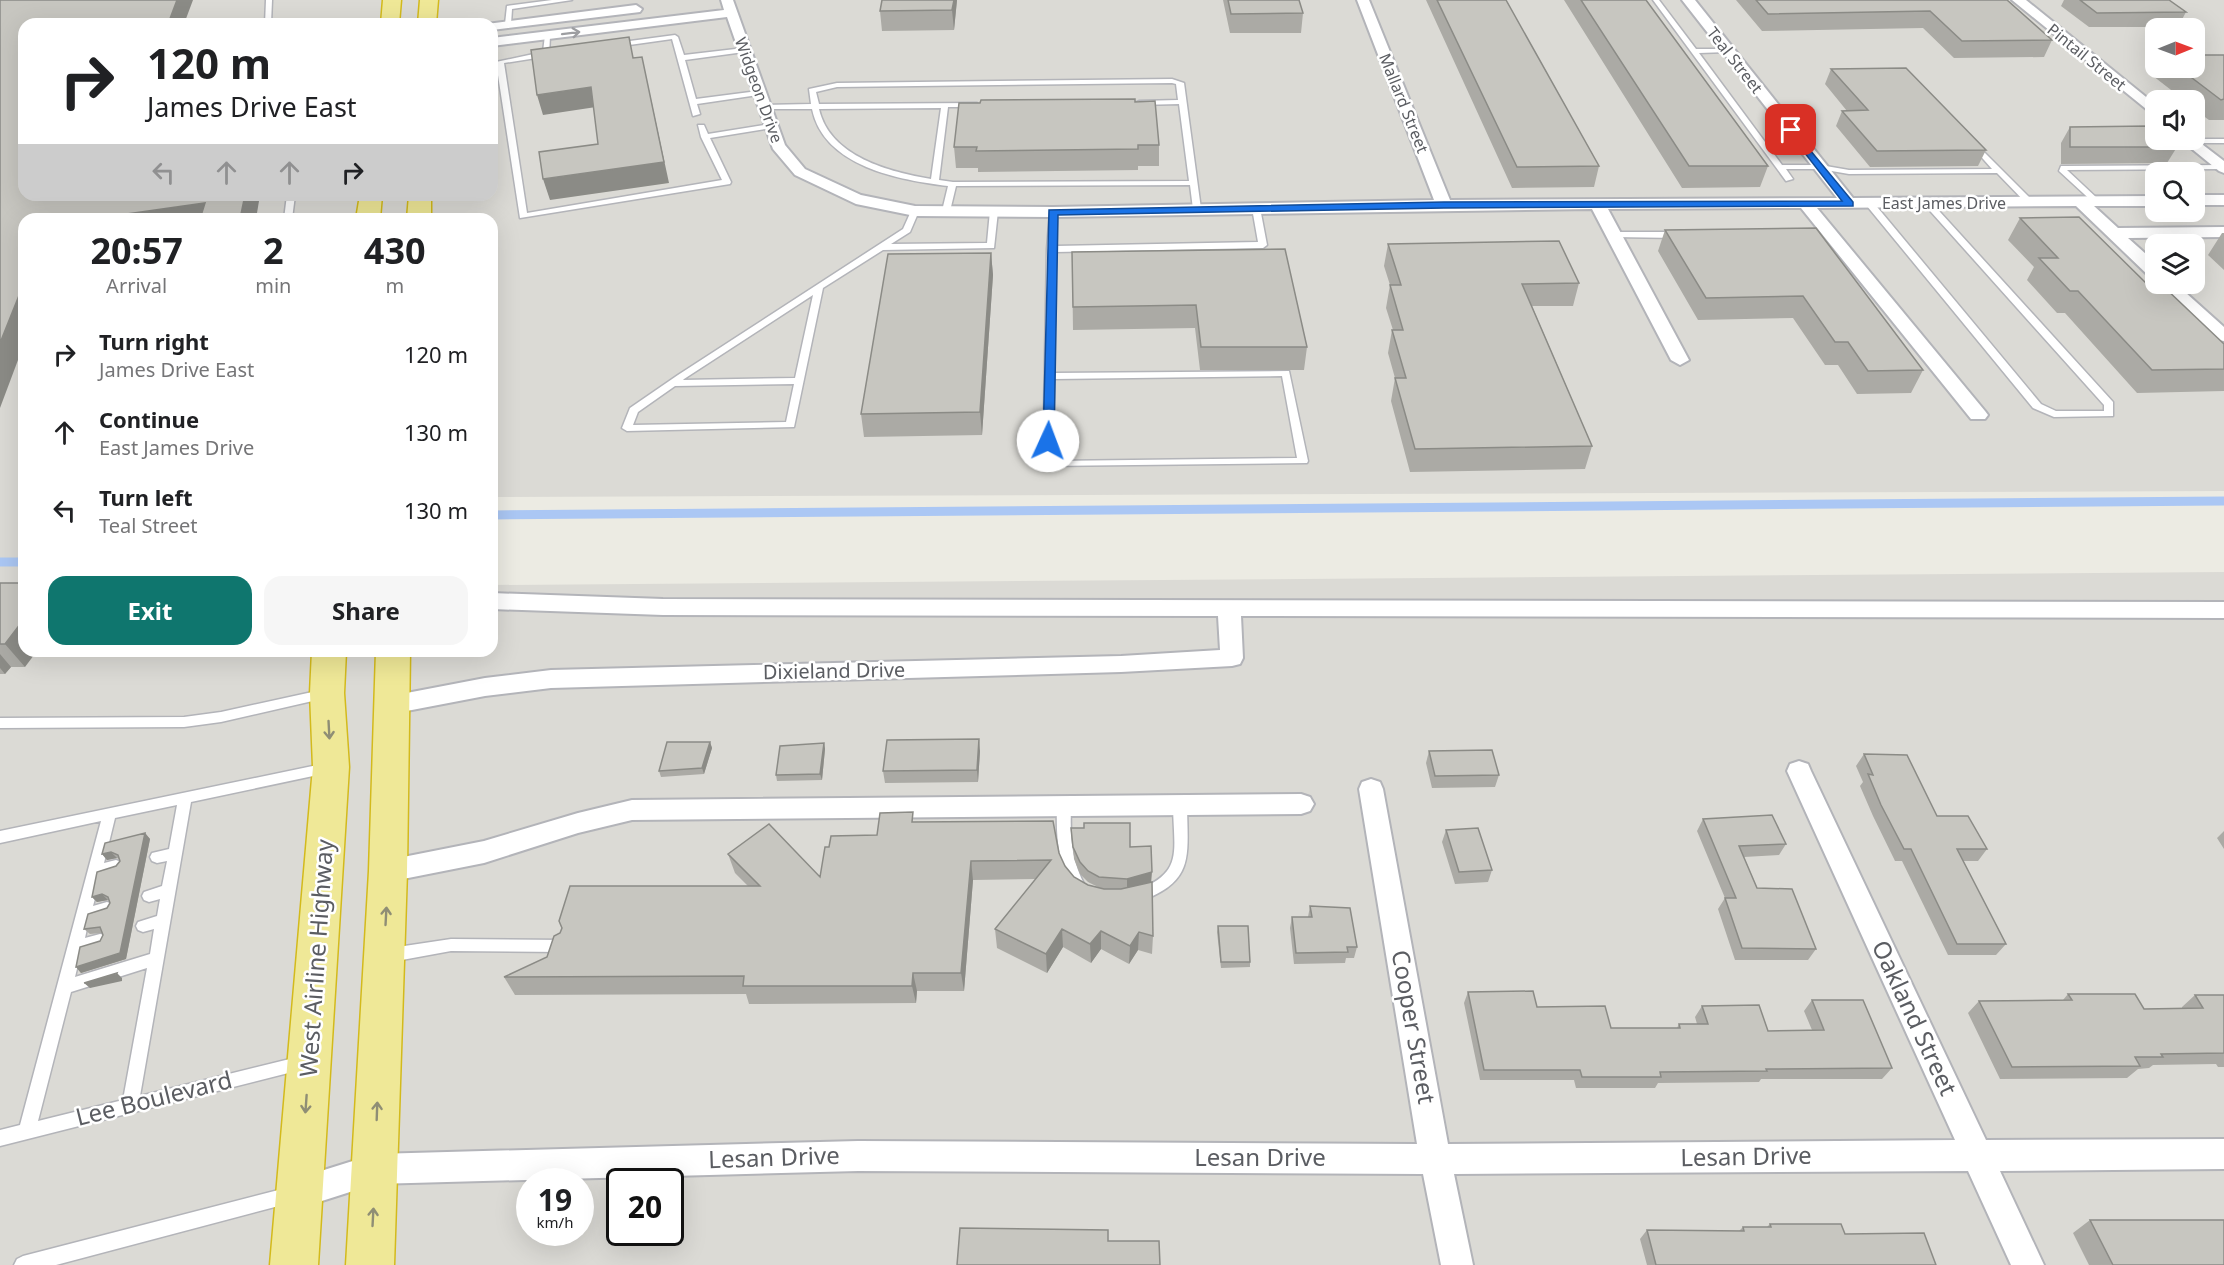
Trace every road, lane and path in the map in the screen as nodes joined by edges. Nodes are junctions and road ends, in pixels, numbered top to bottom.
1 (269, 0) edge
2 (392, 0) edge
3 (429, 0) edge
4 (569, 0) edge
5 (1363, 0) edge
6 (1656, 0) edge
7 (1688, 0) edge
8 (2018, 0) edge
9 (729, 7) edge
10 (649, 8) dead end
11 (615, 12) junction
12 (268, 18) edge
13 (390, 18) edge
14 (428, 18) edge
15 (508, 24) junction
16 (498, 25) edge
17 (616, 27) junction
18 (547, 36) junction
19 (498, 41) edge
20 (605, 46) edge
21 (744, 50) junction
22 (1728, 50) junction
23 (1694, 51) junction
24 (558, 53) edge
25 (546, 54) junction
26 (680, 58) junction
27 (758, 93) junction
28 (693, 102) junction
29 (1182, 102) junction
30 (1135, 103) edge
31 (2145, 104) edge
32 (945, 105) junction
33 (980, 105) edge
34 (763, 107) junction
35 (813, 107) junction
36 (696, 114) dead end
37 (771, 126) junction
38 (701, 127) dead end
39 (1966, 136) edge
40 (705, 137) junction
41 (2205, 140) edge
42 (2224, 141) edge
43 (2202, 150) edge
44 (1781, 167) junction
45 (1820, 167) junction
46 (2223, 167) edge
47 (1999, 171) junction
48 (1789, 179) dead end
49 (935, 182) junction
50 (1193, 183) junction
51 (953, 184) junction
52 (2205, 200) edge
53 (2224, 200) edge
54 (2145, 201) edge
55 (2031, 202) junction
56 (2088, 202) junction
57 (1927, 203) junction
58 (1806, 204) junction
59 (1850, 204) junction
60 (1870, 204) junction
61 (1444, 205) junction
62 (1598, 205) junction
63 (1256, 208) junction
64 (1197, 209) junction
65 (915, 211) junction
66 (946, 211) junction
67 (994, 211) junction
68 (1053, 212) junction
69 (2224, 232) edge
70 (2112, 233) junction
71 (1616, 235) junction
72 (1688, 235) edge
73 (881, 247) junction
74 (1051, 249) junction
75 (2145, 263) edge
76 (819, 287) junction
77 (2178, 294) edge
78 (2224, 336) edge
79 (1680, 360) dead end
80 (1050, 376) junction
81 (799, 381) junction
82 (672, 383) junction
83 (1978, 415) dead end
84 (498, 601) edge
85 (1229, 609) junction
86 (2224, 610) edge
87 (329, 657) edge
88 (393, 657) edge
89 (327, 693) junction
90 (391, 705) junction
91 (0, 723) edge
92 (331, 767) junction
93 (1798, 771) dead end
94 (1371, 789) dead end
95 (185, 798) junction
96 (1301, 804) dead end
97 (1180, 806) junction
98 (1064, 807) junction
99 (110, 813) junction
100 (0, 837) edge
101 (176, 853) junction
102 (157, 857) dead end
103 (116, 866) edge
104 (95, 871) junction
105 (388, 871) junction
106 (168, 891) junction
107 (1090, 894) edge
108 (149, 896) dead end
109 (1124, 900) edge
110 (107, 908) edge
111 (83, 915) junction
112 (163, 920) junction
113 (143, 926) dead end
114 (100, 940) edge
115 (563, 946) edge
116 (75, 947) junction
117 (384, 956) junction
118 (156, 959) junction
119 (65, 987) junction
120 (309, 1061) junction
121 (130, 1106) junction
122 (27, 1131) junction
123 (0, 1138) edge
124 (2224, 1154) edge
125 (1978, 1155) junction
126 (1435, 1159) junction
127 (375, 1169) junction
128 (300, 1192) junction
129 (23, 1265) edge
130 (294, 1265) edge
131 (370, 1265) edge
132 (1457, 1265) edge
133 (2028, 1265) edge

1 - 12 lane
2 - 13 highway
3 - 14 highway
4 - 15 lane
5 - 61 street, Mallard Street
6 - 23 lane
7 - 22 street, Teal Street
8 - 31 street, Pintail Street
9 - 17 street
9 - 21 street, Widgeon Drive
10 - 11 street
11 - 15 street
11 - 17 street
15 - 16 street
18 -> 17 street
18 - 19 street
18 - 25 lane
20 - 26 lane
21 - 26 lane
21 - 27 street, Widgeon Drive
22 - 23 lane
22 - 45 street, Teal Street
23 - 44 lane
24 - 25 lane
25 - 40 lane
26 - 28 lane
27 - 28 lane
27 - 34 street, Widgeon Drive
28 - 36 lane
29 - 30 lane
29 - 35 lane
29 - 50 lane
32 - 33 lane
32 - 35 lane
32 - 49 lane
34 - 35 lane
34 - 37 street, Widgeon Drive
35 - 49 lane
37 - 40 lane
37 - 65 street, Widgeon Drive
38 - 40 lane
39 - 47 lane
41 - 42 lane
43 - 46 street
44 - 45 lane
44 - 48 lane
45 - 47 lane
45 - 59 street, Teal Street
46 - 56 lane
47 - 55 lane
49 - 51 lane
50 - 51 lane
50 - 64 lane
51 - 66 lane
52 - 53 street
54 - 56 street, East James Drive
55 - 56 street, East James Drive
55 - 57 street, East James Drive
56 - 70 street
57 - 60 street, East James Drive
57 - 60 lane
58 - 59 street, East James Drive
58 - 62 street, East James Drive
58 - 83 street
59 - 60 street, East James Drive
61 - 62 street, East James Drive
61 - 63 street, East James Drive
62 - 71 street
63 - 64 street, East James Drive
63 - 74 lane
64 - 68 street, Widgeon Drive
65 - 66 street, Widgeon Drive
65 - 73 lane
66 - 67 street, Widgeon Drive
67 - 68 street, Widgeon Drive
67 - 73 lane
68 - 74 lane
69 - 70 street
70 - 75 street
71 - 72 lane
71 - 79 street
73 - 76 lane
74 - 80 lane
76 - 81 lane
76 - 82 lane
77 - 78 street
80 - 80 lane
81 - 82 lane
81 - 82 lane
84 - 85 street
85 - 86 street
85 - 90 street, Dixieland Drive
87 - 89 highway, West Airline Highway
88 - 90 highway
89 - 91 lane
89 -> 92 highway, West Airline Highway
90 - 105 highway
92 - 95 lane
92 - 120 highway, West Airline Highway
93 - 125 street, Oakland Street
94 - 126 street, Cooper Street
95 - 99 lane
95 - 101 lane
96 - 97 street
97 - 98 street
97 - 109 lane
98 - 105 street
98 - 107 lane
99 - 100 lane
99 - 104 lane
101 - 102 lane
101 - 106 lane
103 - 104 lane
104 - 111 lane
117 -> 105 highway
106 - 108 lane
106 - 112 lane
110 - 111 lane
111 - 116 lane
112 - 113 lane
112 - 118 lane
114 - 116 lane
115 - 117 lane
116 - 119 lane
127 -> 117 highway
118 - 119 lane
118 - 121 lane
119 - 122 lane
120 - 121 lane, Lee Boulevard
120 -> 128 highway, West Airline Highway
121 - 122 lane, Lee Boulevard
122 - 123 lane, Lee Boulevard
124 - 125 street, Lesan Drive
125 - 126 street, Lesan Drive
125 - 133 street, Oakland Street
126 - 127 street, Lesan Drive
126 - 132 street, Cooper Street
127 - 128 street, Lesan Drive
131 -> 127 highway
128 - 129 lane
128 - 130 highway, West Airline Highway

